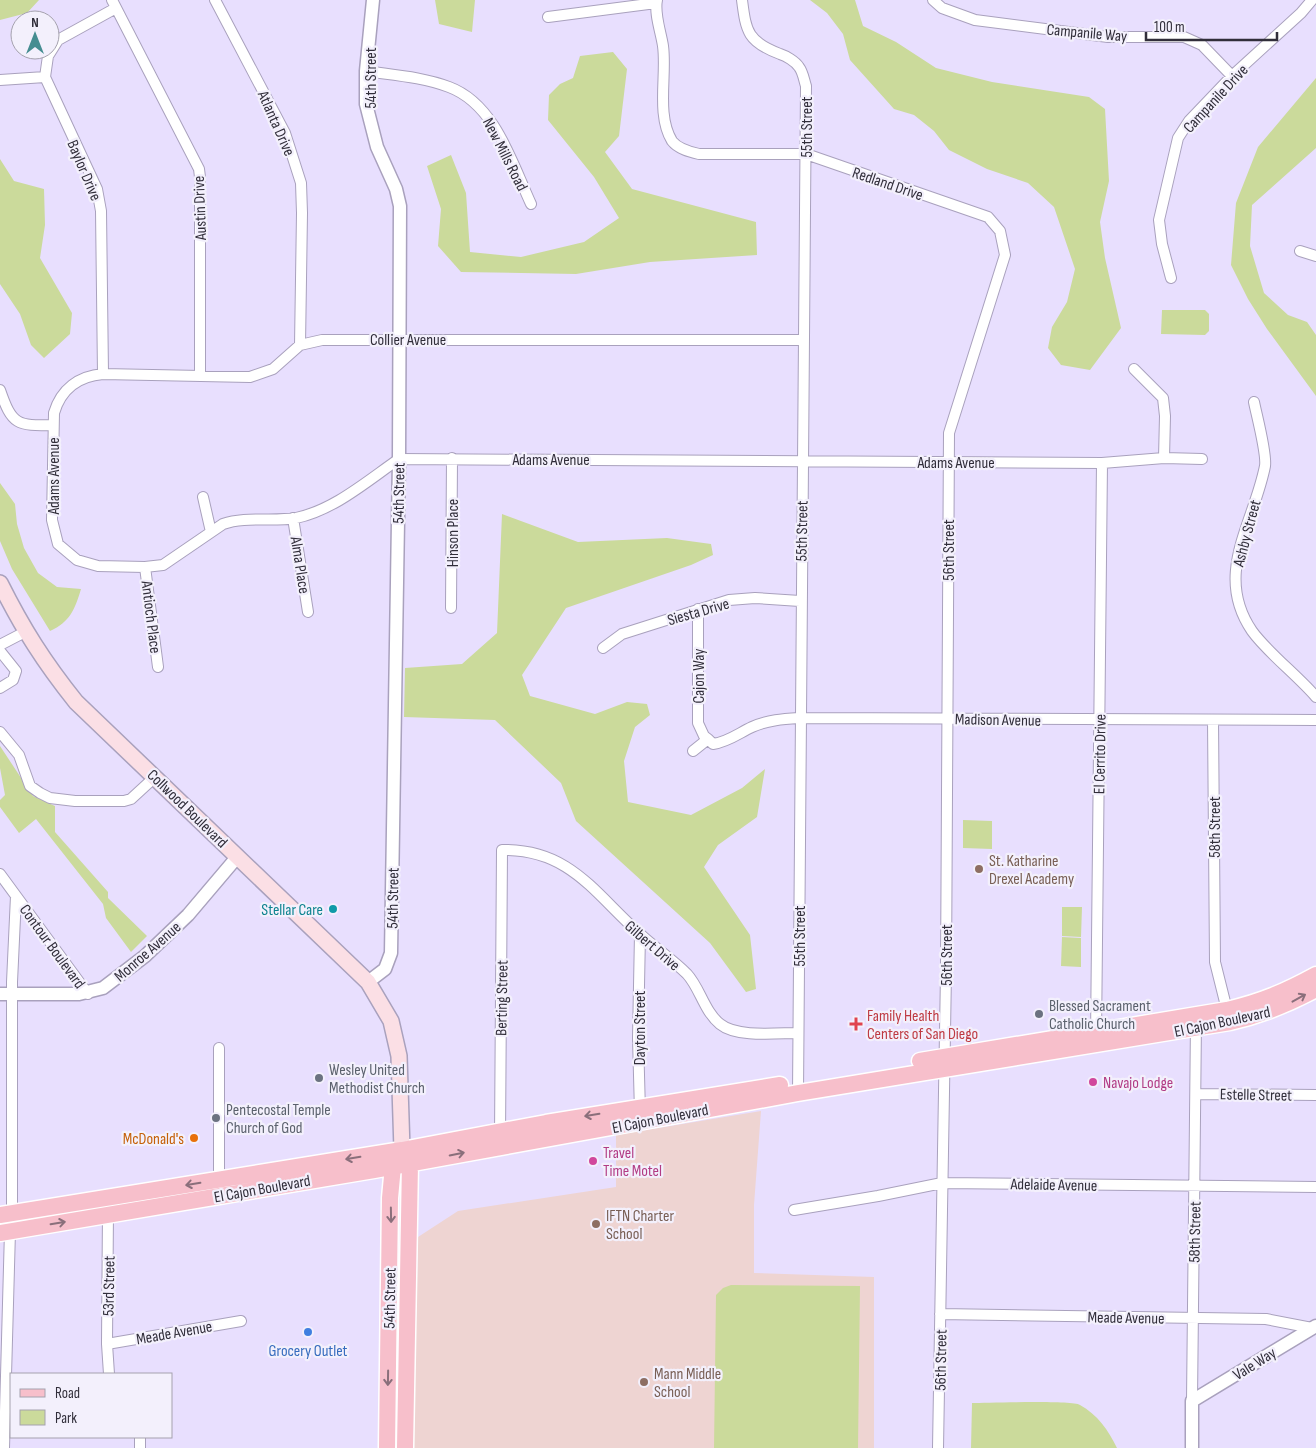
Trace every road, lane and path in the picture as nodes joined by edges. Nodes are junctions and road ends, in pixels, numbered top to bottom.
1 (216, 0) edge
2 (373, 0) edge
3 (742, 0) edge
4 (933, 0) edge
5 (1312, 0) edge
6 (657, 1) edge
7 (114, 4) edge
8 (548, 17) dead end
9 (366, 71) junction
10 (1232, 76) junction
11 (45, 77) junction
12 (0, 80) edge
13 (806, 154) junction
14 (531, 204) dead end
15 (1300, 251) dead end
16 (1316, 256) edge
17 (1171, 278) dead end
18 (399, 339) junction
19 (803, 340) junction
20 (300, 346) junction
21 (1134, 369) dead end
22 (103, 374) junction
23 (200, 376) junction
24 (0, 390) edge
25 (1254, 402) dead end
26 (53, 425) junction
27 (452, 458) junction
28 (1164, 458) junction
29 (1202, 458) dead end
30 (399, 459) junction
31 (802, 460) junction
32 (948, 462) junction
33 (1102, 463) junction
34 (203, 496) dead end
35 (293, 518) junction
36 (211, 532) junction
37 (145, 567) junction
38 (0, 583) edge
39 (800, 601) junction
40 (452, 608) dead end
41 (698, 609) junction
42 (308, 612) dead end
43 (25, 632) junction
44 (0, 645) edge
45 (603, 648) dead end
46 (0, 651) edge
47 (158, 667) dead end
48 (0, 688) edge
49 (1316, 697) edge
50 (799, 718) junction
51 (948, 718) junction
52 (1100, 720) junction
53 (1213, 720) junction
54 (1316, 720) edge
55 (0, 732) edge
56 (708, 739) junction
57 (693, 750) dead end
58 (156, 776) junction
59 (502, 850) joint
60 (238, 856) junction
61 (0, 874) edge
62 (16, 896) junction
63 (640, 934) junction
64 (1316, 975) edge
65 (368, 982) junction
66 (1316, 989) edge
67 (6, 994) edge
68 (88, 994) junction
69 (1229, 1016) junction
70 (391, 1021) joint
71 (1196, 1022) junction
72 (798, 1033) junction
73 (1096, 1039) junction
74 (219, 1048) dead end
75 (944, 1063) junction
76 (798, 1088) junction
77 (1196, 1094) junction
78 (1316, 1095) edge
79 (640, 1114) junction
80 (500, 1139) junction
81 (406, 1157) junction
82 (393, 1166) junction
83 (219, 1180) junction
84 (942, 1183) junction
85 (1195, 1186) junction
86 (1316, 1187) edge
87 (219, 1196) junction
88 (106, 1198) junction
89 (794, 1210) dead end
90 (6, 1214) edge
91 (108, 1215) junction
92 (5, 1232) edge
93 (940, 1314) junction
94 (1193, 1318) junction
95 (240, 1321) dead end
96 (1314, 1327) edge
97 (107, 1344) junction
98 (109, 1373) edge
99 (1192, 1401) junction
100 (4, 1448) edge
101 (387, 1448) edge
102 (405, 1448) edge
103 (938, 1448) edge
104 (1192, 1448) edge

1 - 20 street, Atlanta Drive
2 - 9 street, 54th Street
3 - 13 street, 55th Street
4 - 10 street, Campanile Way
5 - 10 street, Campanile Drive
6 - 8 street
6 - 13 street, Redland Drive
7 - 11 street
7 - 23 street, Austin Drive
9 - 14 street, New Mills Road
9 - 18 street, 54th Street
10 - 17 street, Campanile Drive
11 - 12 street
11 - 22 street, Baylor Drive
13 - 19 street, 55th Street
13 - 32 street, Redland Drive
15 - 16 street
18 - 19 street, Collier Avenue
18 - 20 street, Collier Avenue
18 - 30 street, 54th Street
19 - 31 street, 55th Street
20 - 23 street, Collier Avenue
21 - 28 street
22 - 23 street, Collier Avenue
22 - 26 street, Collier Avenue
24 - 26 street
25 - 49 street, Ashby Street
26 - 37 street, Adams Avenue
27 - 30 street, Adams Avenue
27 - 31 street, Adams Avenue
27 - 40 street, Hinson Place
28 - 29 street, Adams Avenue
28 - 33 street, Adams Avenue
30 - 35 street, Adams Avenue
30 - 65 street, 54th Street
31 - 32 street, Adams Avenue
31 - 39 street, 55th Street
32 - 33 street, Adams Avenue
32 - 51 street, 56th Street
33 - 52 street, El Cerrito Drive
34 - 36 street
35 - 36 street, Adams Avenue
35 - 42 street, Alma Place
36 - 37 street, Adams Avenue
37 - 47 street, Antioch Place
38 - 43 main road, Collwood Boulevard
39 - 41 street, Siesta Drive
39 - 50 street, 55th Street
41 - 45 street, Siesta Drive
41 - 56 street, Cajon Way
43 - 44 street
43 - 58 main road, Collwood Boulevard
46 - 48 street
50 - 51 street, Madison Avenue
50 - 56 street, Madison Avenue
50 - 72 street, 55th Street
51 - 52 street, Madison Avenue
51 - 75 street, 56th Street
52 - 53 street, Madison Avenue
52 - 73 street, El Cerrito Drive
53 - 54 street, Madison Avenue
53 - 69 street, 58th Street
55 - 58 street
56 - 57 street
58 - 60 main road, Collwood Boulevard
59 - 63 street, Gilbert Drive
59 - 80 street, Berting Street
60 - 65 main road, Collwood Boulevard
60 - 68 street, Monroe Avenue
61 - 62 street, Contour Boulevard
62 - 67 street
62 - 68 street, Contour Boulevard
63 - 72 street, Gilbert Drive
63 - 79 street, Dayton Street
64 - 69 main road, El Cajon Boulevard
65 - 70 main road, Collwood Boulevard
69 -> 66 main road, El Cajon Boulevard
67 - 68 street, Monroe Avenue
67 - 90 street
69 - 71 main road, El Cajon Boulevard
70 - 81 main road, 54th Street
71 - 73 main road, El Cajon Boulevard
71 - 77 street, 58th Street
72 - 76 street, 55th Street
73 - 75 main road, El Cajon Boulevard
74 - 83 street
75 - 76 main road, El Cajon Boulevard
75 - 84 street, 56th Street
76 - 79 main road, El Cajon Boulevard
77 - 78 street, Estelle Street
77 - 85 street, 58th Street
79 - 80 main road, El Cajon Boulevard
80 - 81 main road, El Cajon Boulevard
81 - 82 main road, 54th Street
81 -> 83 main road, El Cajon Boulevard
81 - 102 main road, 54th Street
82 - 87 main road, El Cajon Boulevard
82 -> 101 main road, 54th Street
83 - 87 street
83 -> 88 main road, El Cajon Boulevard
84 - 85 street, Adelaide Avenue
84 - 89 street, Adelaide Avenue
84 - 93 street, 56th Street
85 - 86 street, Adelaide Avenue
85 - 94 street, 58th Street
87 - 91 main road, El Cajon Boulevard
88 - 90 main road, El Cajon Boulevard
88 - 91 street, 53rd Street
92 -> 91 main road, El Cajon Boulevard
91 - 97 street, 53rd Street
92 - 100 street
93 - 94 street, Meade Avenue
93 - 103 street, 56th Street
94 - 96 street, Meade Avenue
94 - 99 street, 58th Street
95 - 97 street, Meade Avenue
96 - 99 street, Vale Way
97 - 98 street, 53rd Street
99 - 104 street, 58th Street

